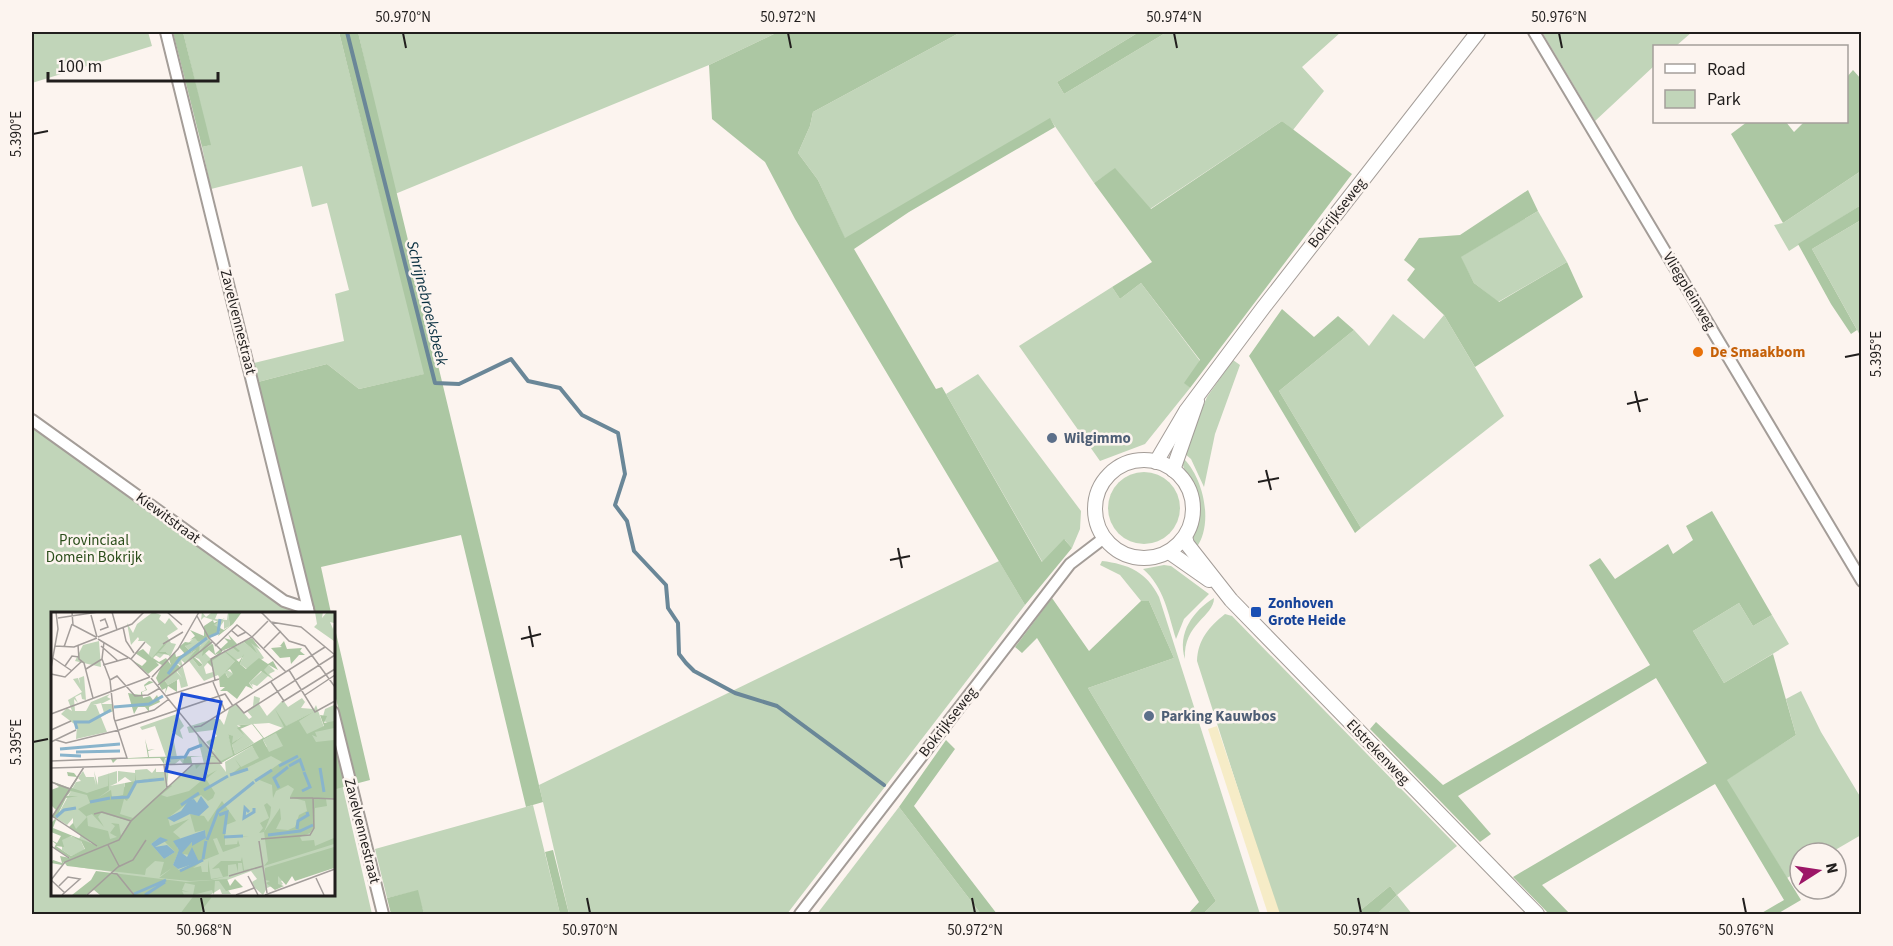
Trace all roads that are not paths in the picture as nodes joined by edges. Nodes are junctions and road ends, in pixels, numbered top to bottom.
1 (166, 32) edge
2 (1478, 32) edge
3 (1534, 32) edge
4 (1198, 397) junction
5 (32, 420) edge
6 (1156, 462) junction
7 (1173, 470) junction
8 (1185, 537) junction
9 (1104, 538) junction
10 (1169, 552) junction
11 (1862, 581) edge
12 (1220, 588) junction
13 (308, 611) edge
14 (334, 716) edge
15 (383, 915) edge
16 (800, 915) edge
17 (1537, 915) edge

1 - 13 street, Zavelvennestraat
2 - 4 street, Bokrijkseweg
3 - 11 street, Vliegpleinweg
4 - 6 street, Bokrijkseweg
4 - 7 street, Bokrijkseweg
5 - 13 street, Kiewitstraat
6 - 7 street
6 - 9 street
7 - 8 street
8 - 10 street
8 - 12 street, Elstrekenweg
9 - 10 street
9 - 16 street, Bokrijkseweg
10 - 12 street, Elstrekenweg
12 - 17 street, Elstrekenweg
14 - 15 street, Zavelvennestraat

